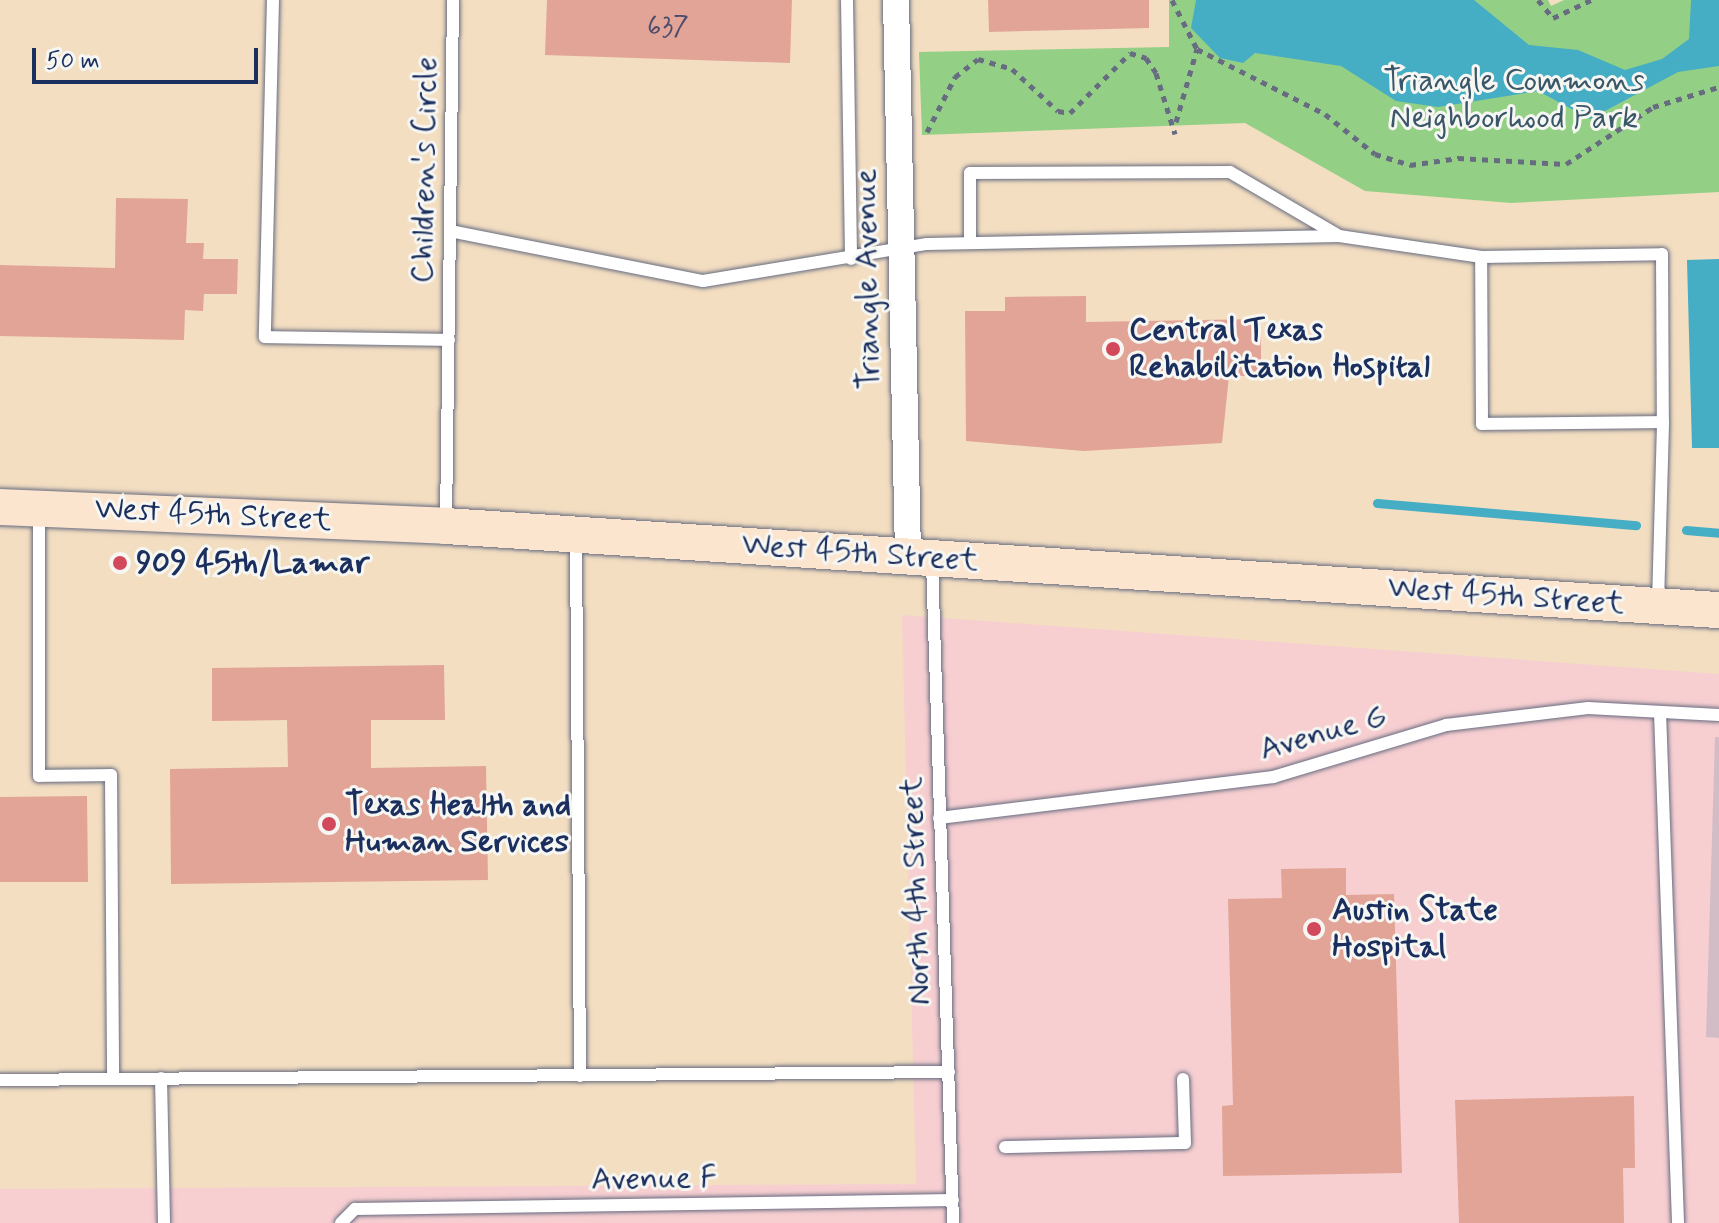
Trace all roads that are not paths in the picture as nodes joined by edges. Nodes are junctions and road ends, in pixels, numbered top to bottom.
1 (273, 0) edge
2 (453, 0) edge
3 (847, 0) edge
4 (896, 0) edge
5 (450, 231) junction
6 (1339, 236) junction
7 (970, 243) junction
8 (901, 245) junction
9 (1481, 257) junction
10 (851, 259) junction
11 (449, 340) junction
12 (1663, 422) junction
13 (0, 507) edge
14 (39, 508) junction
15 (446, 526) junction
16 (576, 534) junction
17 (920, 557) junction
18 (1658, 606) junction
19 (1719, 610) edge
20 (1660, 712) junction
21 (1719, 715) edge
22 (939, 818) junction
23 (949, 1072) junction
24 (580, 1076) junction
25 (161, 1078) junction
26 (113, 1079) junction
27 (1183, 1079) dead end
28 (0, 1080) edge
29 (1005, 1147) dead end
30 (953, 1200) junction
31 (164, 1223) edge
32 (341, 1223) edge
33 (953, 1223) edge
34 (1678, 1223) edge

1 - 11 lane
2 - 5 lane, Children's Circle
3 - 10 lane
4 - 8 street, Triangle Avenue
5 - 10 lane
5 - 11 lane, Children's Circle
6 - 7 lane
6 - 7 lane
6 - 9 lane
7 - 8 lane
8 - 10 lane
8 - 17 street, Triangle Avenue
9 - 12 lane
9 - 12 lane
11 - 15 lane, Children's Circle
12 - 18 lane
13 - 14 main road, West 45th Street
14 - 15 main road, West 45th Street
14 - 26 lane
15 - 16 main road, West 45th Street
16 - 17 main road, West 45th Street
16 - 24 lane
17 - 18 main road, West 45th Street
17 - 22 lane, North 4th Street
18 - 19 main road, West 45th Street
20 - 21 lane, Avenue G
20 - 22 lane, Avenue G
20 - 34 lane
22 - 23 lane, North 4th Street
23 - 24 lane
23 - 30 lane, North 4th Street
24 - 25 lane
25 - 26 lane
25 - 31 lane
26 - 28 lane
27 - 29 lane
30 - 32 lane, Avenue F
30 - 33 lane, North 4th Street

